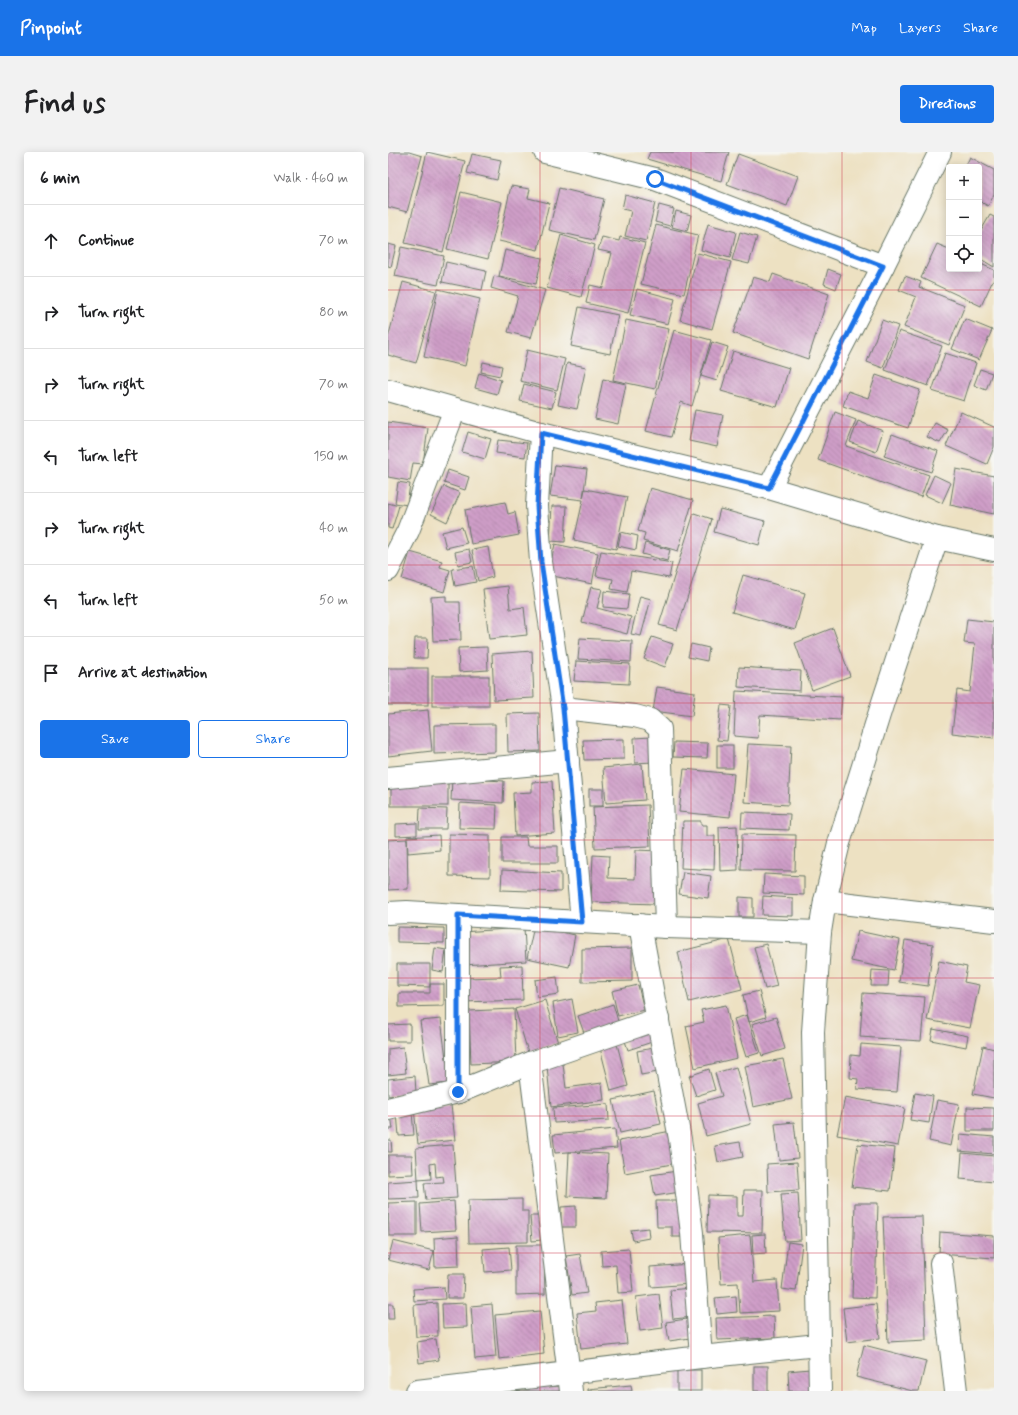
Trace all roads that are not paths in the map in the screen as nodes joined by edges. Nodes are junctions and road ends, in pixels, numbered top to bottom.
1 (545, 152) edge
2 (940, 152) edge
3 (883, 266) junction
4 (388, 390) edge
5 (456, 409) junction
6 (541, 433) junction
7 (769, 488) junction
8 (937, 538) junction
9 (994, 550) edge
10 (388, 570) edge
11 (563, 708) junction
12 (568, 761) junction
13 (388, 778) edge
14 (825, 901) junction
15 (388, 913) edge
16 (458, 915) junction
17 (994, 921) edge
18 (582, 922) junction
19 (640, 926) junction
20 (666, 927) junction
21 (820, 932) junction
22 (658, 1019) junction
23 (530, 1063) junction
24 (458, 1092) junction
25 (388, 1109) edge
26 (941, 1263) dead end
27 (818, 1345) junction
28 (701, 1357) junction
29 (570, 1382) edge
30 (418, 1391) edge
31 (820, 1391) edge
32 (956, 1391) edge

1 - 3 street
2 - 3 street
3 - 7 street
4 - 5 street
5 - 6 street
5 - 10 street
6 - 7 street
6 - 11 street
7 - 8 street
8 - 9 street
8 - 14 street
11 - 12 street
11 - 20 street
12 - 13 street
12 - 18 street
14 - 17 street
14 - 21 street
15 - 16 street
16 - 18 street
16 - 24 street
18 - 19 street
19 - 20 street
19 - 22 street
20 - 21 street
21 - 27 street
22 - 23 street
22 - 28 street
23 - 24 street
23 - 29 street
24 - 25 street
26 - 32 street
27 - 28 street
27 - 31 street
28 - 29 street
29 - 30 street

